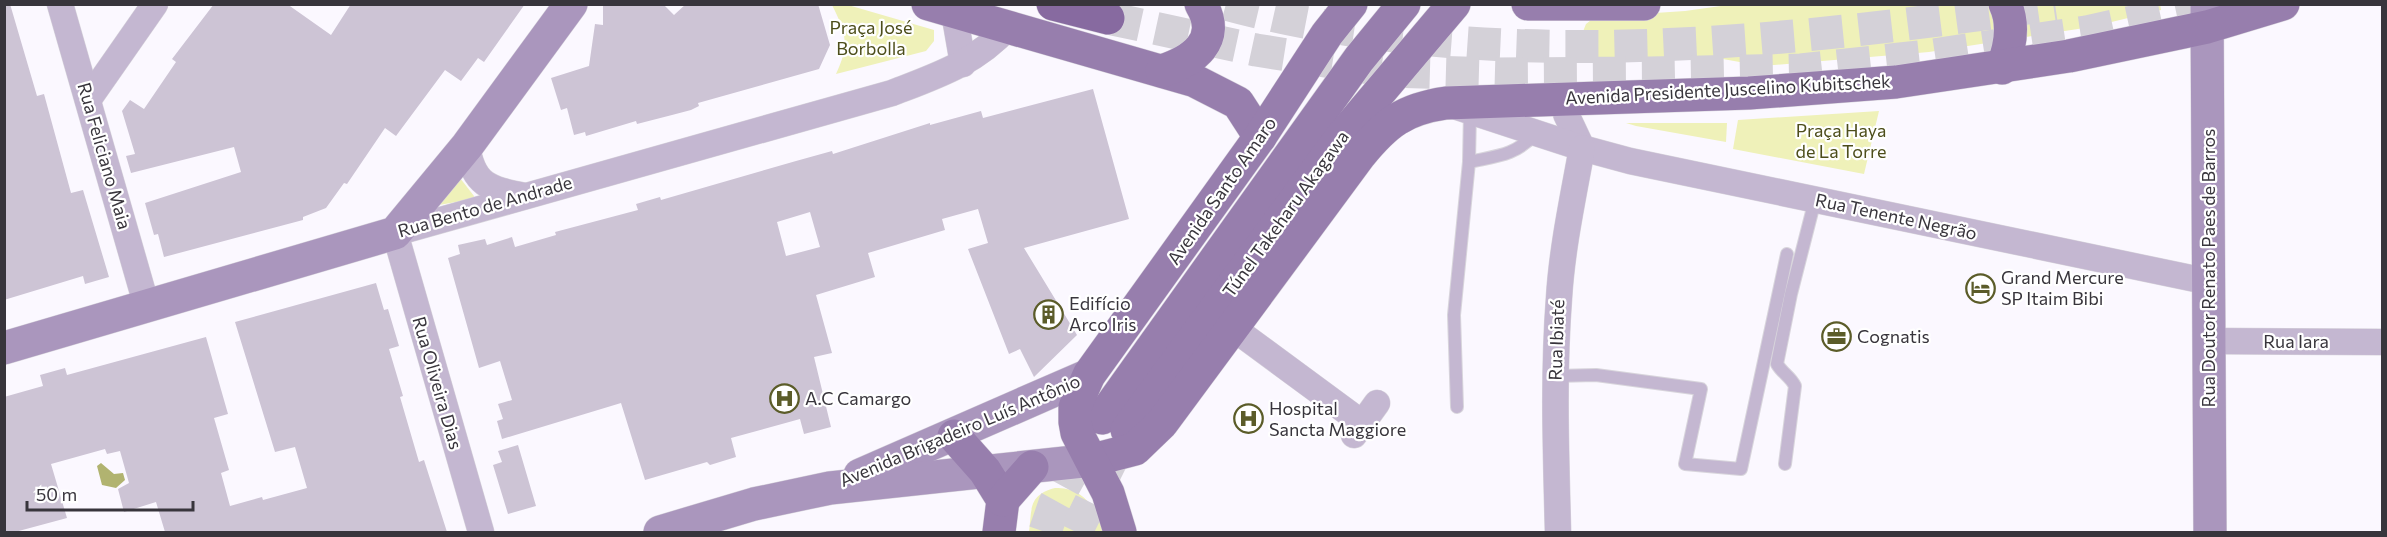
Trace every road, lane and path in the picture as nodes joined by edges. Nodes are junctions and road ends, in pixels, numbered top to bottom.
1 (60, 4) edge
2 (155, 4) edge
3 (571, 4) edge
4 (1053, 4) edge
5 (1201, 4) edge
6 (1351, 4) edge
7 (1404, 4) edge
8 (1454, 4) edge
9 (1528, 4) edge
10 (1644, 4) edge
11 (2005, 4) edge
12 (2283, 4) edge
13 (941, 8) edge
14 (2207, 16) edge
15 (1108, 18) tunnel mouth
16 (1008, 27) junction
17 (963, 64) junction
18 (2002, 68) junction
19 (1162, 71) junction
20 (1575, 98) junction
21 (88, 100) junction
22 (1458, 107) junction
23 (1535, 134) junction
24 (1260, 137) junction
25 (467, 146) junction
26 (1582, 148) junction
27 (1469, 162) junction
28 (525, 196) junction
29 (1815, 200) junction
30 (395, 233) junction
31 (1786, 254) dead end
32 (2210, 282) junction
33 (147, 307) junction
34 (1233, 328) junction
35 (2209, 341) junction
36 (2382, 342) edge
37 (4, 348) edge
38 (1089, 375) junction
39 (1555, 376) junction
40 (1377, 403) dead end
41 (1457, 406) dead end
42 (954, 436) junction
43 (1093, 460) junction
44 (1785, 464) dead end
45 (1032, 467) junction
46 (985, 471) junction
47 (830, 488) junction
48 (1003, 500) junction
49 (717, 524) edge
50 (481, 532) edge
51 (660, 532) edge
52 (999, 532) edge
53 (1120, 532) edge
54 (1558, 532) edge
55 (2210, 532) edge

1 - 21 street, Rua Feliciano Maia
2 - 21 street
3 - 25 street
4 - 15 highway
5 - 19 main road
6 - 24 main road, Avenida Santo Amaro
7 - 8 main road, Túnel Takeharu Akagawa
9 - 10 main road
11 - 18 main road
12 - 14 main road, Avenida Presidente Juscelino Kubitschek
13 - 16 main road
13 - 17 street
14 - 18 main road, Avenida Presidente Juscelino Kubitschek
14 - 32 street, Rua Doutor Renato Paes de Barros
16 - 17 street, Rua Bento de Andrade
16 - 19 main road
17 - 28 street, Rua Bento de Andrade
18 - 20 main road, Avenida Presidente Juscelino Kubitschek
19 - 24 main road
20 - 22 main road, Avenida Presidente Juscelino Kubitschek
20 - 26 street
21 - 33 street, Rua Feliciano Maia
22 - 23 street, Rua Tenente Negrão
22 - 27 lane
22 - 34 main road, Avenida Presidente Juscelino Kubitschek
23 - 26 street, Rua Tenente Negrão
23 - 27 lane
24 - 38 main road, Avenida Santo Amaro
25 - 28 street
25 - 30 street
26 - 29 street, Rua Tenente Negrão
26 - 39 street, Rua Ibiaté
27 - 41 lane
28 - 30 street, Rua Bento de Andrade
29 - 32 street, Rua Tenente Negrão
29 - 44 lane
30 - 33 street, Rua Bento de Andrade
30 - 50 street, Rua Oliveira Dias
31 - 39 lane
32 - 35 street, Rua Doutor Renato Paes de Barros
33 - 37 street, Rua Bento de Andrade
34 - 40 street
34 - 43 main road
35 - 36 street, Rua Iara
35 - 55 street, Rua Doutor Renato Paes de Barros
38 - 42 street, Avenida Brigadeiro Luís Antônio
38 - 43 main road, Avenida Santo Amaro
39 - 54 street, Rua Ibiaté
42 - 46 main road
42 - 47 street, Avenida Brigadeiro Luís Antônio
43 - 45 street, Avenida Brigadeiro Luís Antônio
43 - 53 main road, Avenida Santo Amaro
45 - 46 street, Avenida Brigadeiro Luís Antônio
45 - 48 main road
46 - 47 street, Avenida Brigadeiro Luís Antônio
46 - 48 main road
47 - 49 street, Avenida Brigadeiro Luís Antônio
48 - 52 main road
49 - 51 street, Avenida Brigadeiro Luís Antônio

